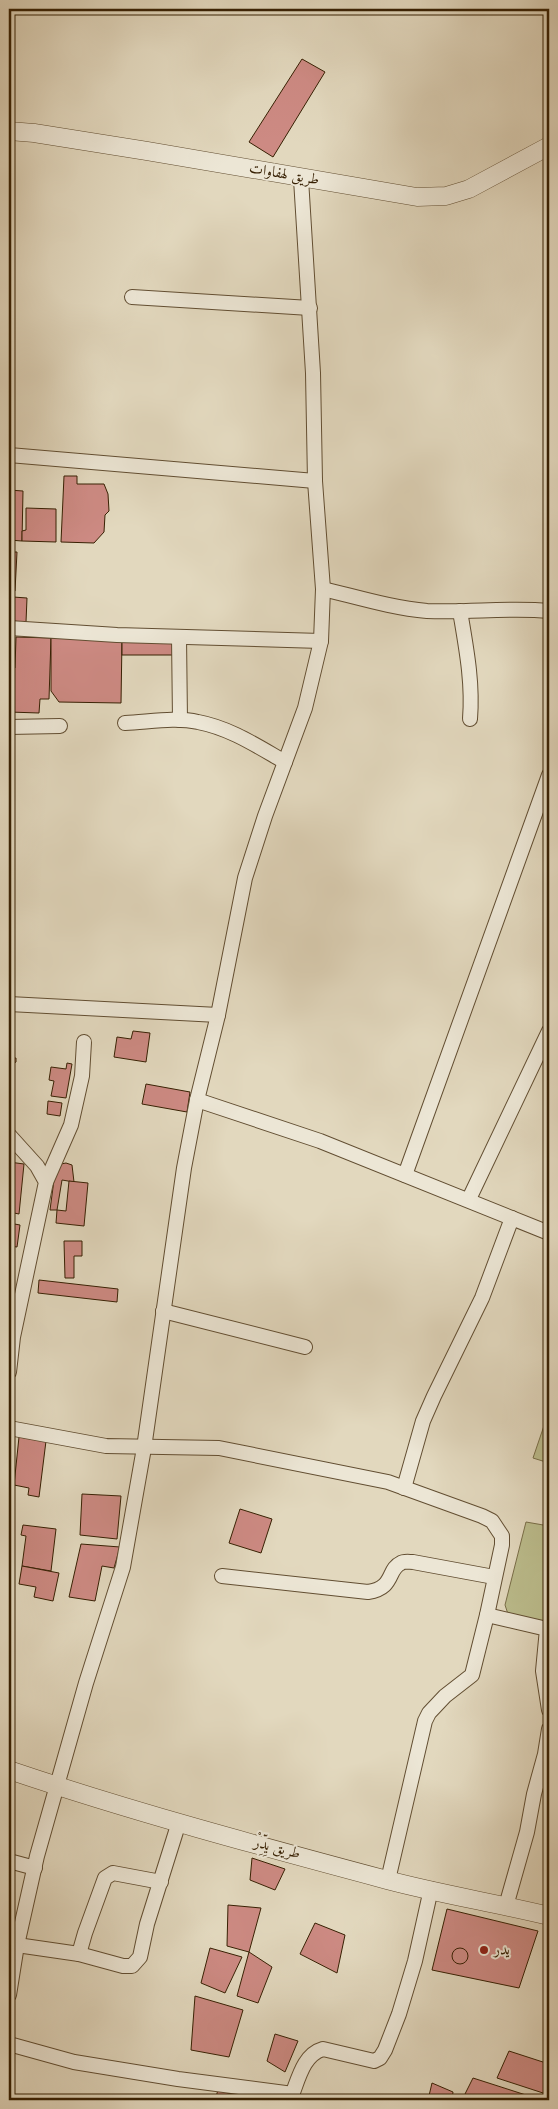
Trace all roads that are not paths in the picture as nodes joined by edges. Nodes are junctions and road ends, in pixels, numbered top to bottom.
1 (9, 131) edge
2 (549, 146) edge
3 (301, 179) junction
4 (132, 298) dead end
5 (310, 308) junction
6 (9, 455) edge
7 (315, 480) junction
8 (323, 589) junction
9 (460, 611) junction
10 (549, 611) edge
11 (9, 628) edge
12 (179, 637) junction
13 (321, 641) junction
14 (470, 719) dead end
15 (180, 720) junction
16 (125, 723) dead end
17 (60, 726) dead end
18 (9, 727) edge
19 (285, 762) junction
20 (549, 775) edge
21 (9, 1004) edge
22 (218, 1015) junction
23 (549, 1031) edge
24 (84, 1042) dead end
25 (197, 1100) junction
26 (9, 1135) edge
27 (405, 1175) junction
28 (46, 1182) junction
29 (468, 1199) junction
30 (512, 1218) junction
31 (549, 1233) edge
32 (163, 1312) junction
33 (305, 1347) dead end
34 (9, 1372) edge
35 (9, 1428) edge
36 (144, 1448) junction
37 (404, 1488) junction
38 (222, 1576) dead end
39 (494, 1576) junction
40 (487, 1615) junction
41 (548, 1628) edge
42 (549, 1710) edge
43 (549, 1729) edge
44 (9, 1770) edge
45 (57, 1786) junction
46 (179, 1822) junction
47 (9, 1861) edge
48 (35, 1868) junction
49 (388, 1880) junction
50 (161, 1882) junction
51 (431, 1889) junction
52 (506, 1906) junction
53 (549, 1916) edge
54 (17, 1945) junction
55 (79, 1954) junction
56 (9, 1995) edge
57 (9, 2044) edge
58 (292, 2097) edge

1 - 3 street, طريق لهفاوات
2 - 3 street, طريق لهفاوات
3 - 5 street
4 - 5 street
5 - 7 street
6 - 7 street
7 - 8 street
8 - 9 street
8 - 13 street
9 - 10 street
9 - 14 street
11 - 12 street
12 - 13 street
12 - 15 street
13 - 19 street
15 - 16 street
15 - 19 street
17 - 18 street
19 - 22 street
20 - 27 street
21 - 22 street
22 - 25 street
23 - 29 street
24 - 28 street
25 - 27 street
25 - 32 street
26 - 28 street
27 - 29 street
28 - 34 street
29 - 30 street
30 - 31 street
30 - 37 street
32 - 33 street
32 - 36 street
35 - 36 street
36 - 37 street
36 - 45 street
37 - 39 street
38 - 39 street
39 - 40 street
40 - 41 street
40 - 49 street
41 - 42 street
43 - 52 street
44 - 45 street, طريق يِدِّرْ
45 - 46 street, طريق يِدِّرْ
45 - 48 street
46 - 49 street, طريق يِدِّرْ
46 - 50 street
47 - 48 street
48 - 54 street
49 - 51 street, طريق يِدِّرْ
50 - 55 street
50 - 55 street
51 - 52 street, طريق يِدِّرْ
51 - 58 street
52 - 53 street, طريق يِدِّرْ
54 - 55 street
54 - 56 street
57 - 58 street

